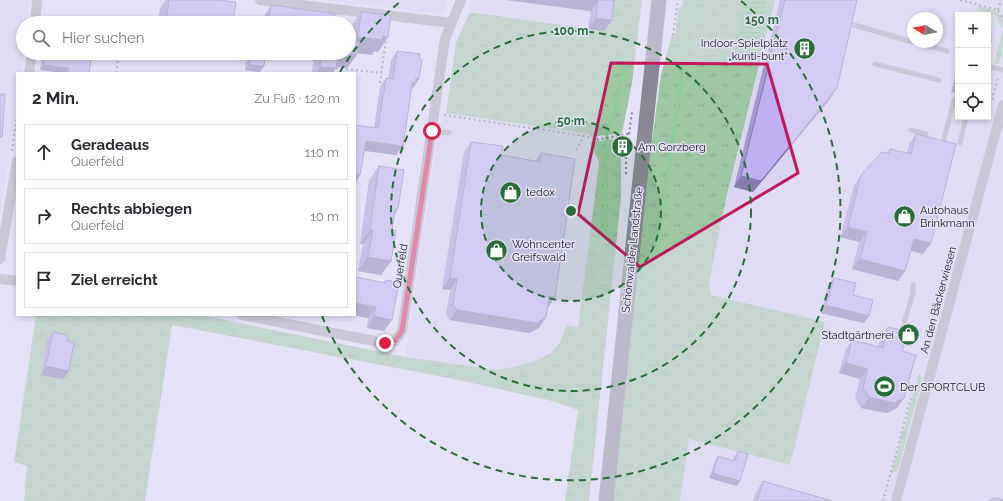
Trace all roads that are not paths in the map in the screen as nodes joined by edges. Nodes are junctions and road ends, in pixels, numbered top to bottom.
1 (38, 0) edge
2 (260, 0) edge
3 (461, 0) edge
4 (659, 0) edge
5 (36, 16) edge
6 (451, 23) junction
7 (854, 25) edge
8 (907, 40) edge
9 (936, 48) edge
10 (947, 51) dead end
11 (31, 60) edge
12 (875, 64) dead end
13 (991, 67) edge
14 (1003, 70) edge
15 (29, 72) edge
16 (939, 80) dead end
17 (955, 100) edge
18 (1003, 105) edge
19 (965, 120) edge
20 (911, 130) dead end
21 (432, 131) junction
22 (449, 133) dead end
23 (926, 134) dead end
24 (944, 139) edge
25 (960, 143) dead end
26 (16, 166) edge
27 (0, 260) edge
28 (0, 279) edge
29 (16, 281) edge
30 (913, 284) dead end
31 (247, 316) edge
32 (904, 323) dead end
33 (606, 501) edge
34 (896, 501) edge

1 - 5 street
2 - 6 street
3 - 6 street, Querfeld
4 - 33 main road, Schönwalder Landstraße
6 - 21 street, Querfeld
7 - 8 lane
9 - 10 lane
11 - 15 street
12 - 16 lane
13 - 14 lane
17 - 24 lane
18 - 34 street, An den Bäckerwiesen
19 - 25 lane
20 - 23 lane
21 - 22 lane
21 - 31 street, Querfeld
26 - 27 street
28 - 29 street
30 - 32 lane

